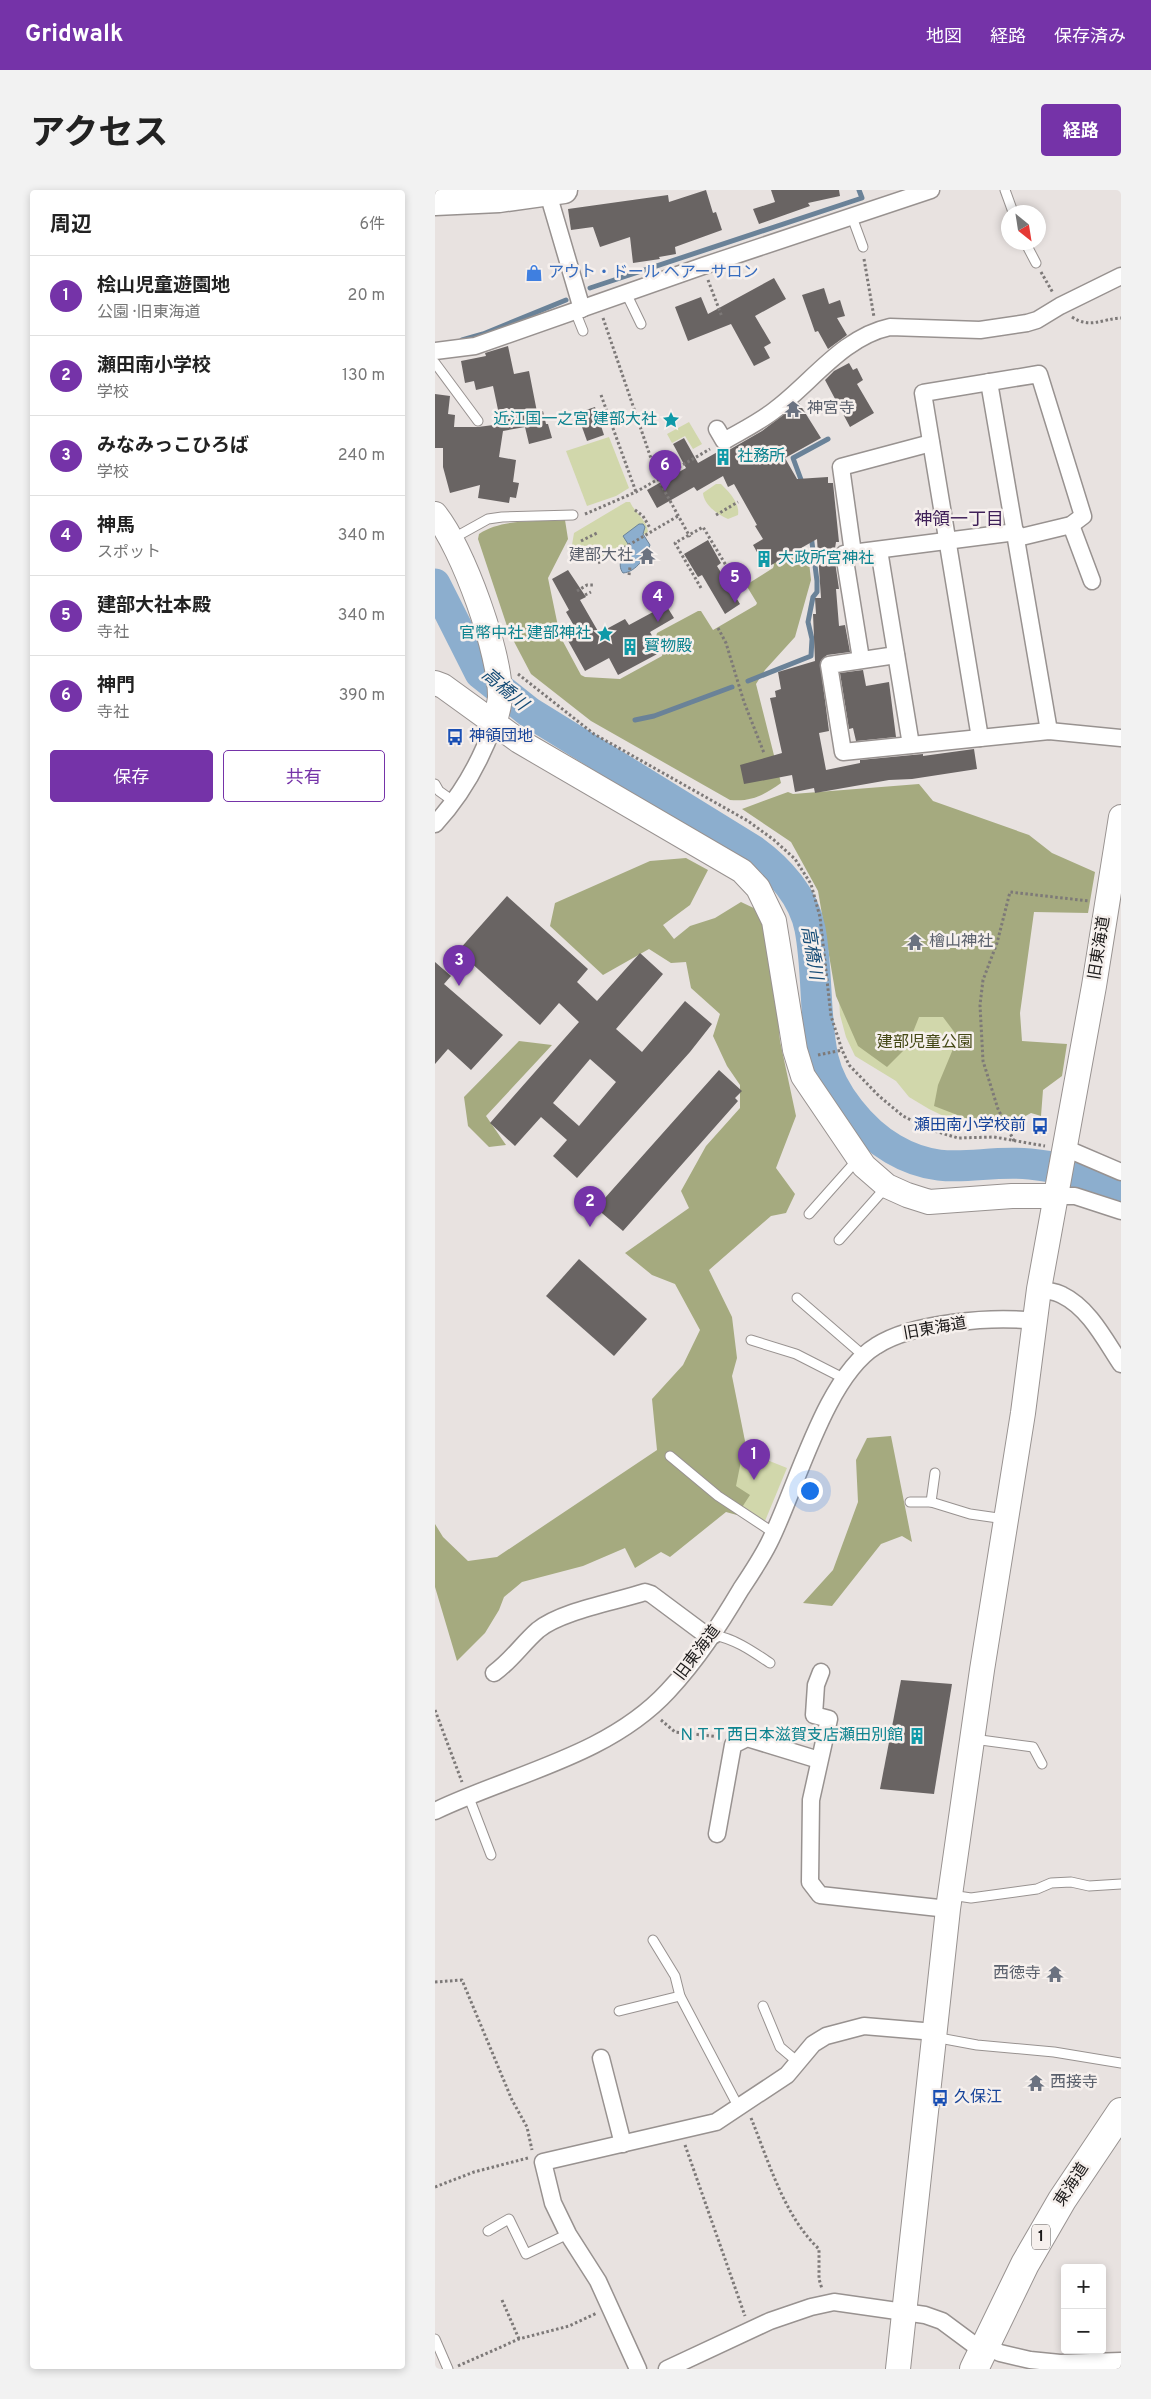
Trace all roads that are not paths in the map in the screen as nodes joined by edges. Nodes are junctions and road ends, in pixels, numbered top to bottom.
1 (931, 190) edge
2 (1005, 190) edge
3 (553, 191) edge
4 (435, 202) edge
5 (1010, 205) edge
6 (852, 217) junction
7 (863, 247) road end
8 (1029, 250) edge
9 (1036, 263) dead end
10 (1121, 276) edge
11 (626, 293) junction
12 (579, 310) junction
13 (641, 324) dead end
14 (583, 331) dead end
15 (435, 351) edge
16 (435, 363) edge
17 (989, 382) junction
18 (478, 421) dead end
19 (720, 435) road end
20 (931, 442) junction
21 (435, 514) edge
22 (573, 515) road end
23 (1071, 525) junction
24 (1017, 535) junction
25 (452, 539) junction
26 (946, 541) junction
27 (879, 550) junction
28 (853, 553) junction
29 (1092, 581) dead end
30 (896, 655) junction
31 (861, 659) junction
32 (435, 683) edge
33 (496, 718) junction
34 (1049, 731) junction
35 (980, 738) junction
36 (1121, 738) edge
37 (911, 745) junction
38 (435, 784) edge
39 (453, 801) junction
40 (1121, 817) edge
41 (435, 824) edge
42 (1119, 841) edge
43 (1065, 1152) junction
44 (859, 1158) junction
45 (1121, 1172) edge
46 (887, 1186) junction
47 (1057, 1192) junction
48 (1121, 1212) edge
49 (809, 1214) dead end
50 (839, 1240) dead end
51 (1039, 1289) junction
52 (797, 1298) dead end
53 (1035, 1321) junction
54 (751, 1340) dead end
55 (863, 1356) junction
56 (1121, 1364) edge
57 (845, 1379) junction
58 (670, 1456) dead end
59 (935, 1472) dead end
60 (910, 1502) dead end
61 (931, 1502) junction
62 (1006, 1519) junction
63 (774, 1533) junction
64 (714, 1635) junction
65 (770, 1663) dead end
66 (821, 1672) dead end
67 (493, 1674) dead end
68 (972, 1739) junction
69 (819, 1760) junction
70 (1042, 1764) dead end
71 (468, 1795) junction
72 (438, 1805) edge
73 (717, 1834) dead end
74 (491, 1855) dead end
75 (1121, 1884) edge
76 (949, 1902) junction
77 (653, 1940) dead end
78 (680, 1996) junction
79 (763, 2006) dead end
80 (619, 2011) dead end
81 (934, 2035) junction
82 (601, 2058) dead end
83 (799, 2063) junction
84 (1121, 2063) edge
85 (741, 2104) junction
86 (1121, 2112) edge
87 (623, 2144) junction
88 (488, 2231) dead end
89 (568, 2234) junction
90 (905, 2313) junction
91 (435, 2339) edge
92 (979, 2357) edge
93 (1121, 2361) edge
94 (448, 2369) edge
95 (638, 2369) edge
96 (667, 2369) edge
97 (898, 2369) edge

1 - 6 street
2 - 5 lane
3 - 4 main road
3 - 12 street
6 - 7 lane
6 - 11 street
8 - 9 lane
10 - 19 street
11 - 12 street
11 - 13 lane
12 - 14 lane
12 - 15 street
16 - 18 lane
17 - 20 street
17 - 23 street
17 - 24 street
20 - 26 street
20 - 28 street
21 - 25 street
22 - 25 lane
23 - 24 street
23 - 29 street
24 - 26 street
24 - 34 street
25 - 33 street
26 - 27 street
26 - 35 street
27 - 28 street
27 - 30 street
28 - 31 street
30 - 31 street
30 - 37 street
31 - 37 street
32 - 33 street
33 - 39 street
33 - 44 street
34 - 35 street
34 - 36 street
35 - 37 street
38 - 39 lane
39 - 41 street
40 - 42 street, 旧東海道
42 - 43 street, 旧東海道
43 - 45 street
43 - 47 street, 旧東海道
44 - 46 street
44 - 49 lane
46 - 47 street
46 - 50 lane
47 - 48 street
47 - 51 street, 旧東海道
51 - 53 street, 旧東海道
51 - 56 street
52 - 55 lane
53 - 55 street, 旧東海道
53 - 62 street
54 - 57 lane
55 - 57 street, 旧東海道
57 - 63 street, 旧東海道
58 - 63 lane
59 - 61 lane
60 - 61 lane
61 - 62 lane
62 - 68 street
63 - 64 street, 旧東海道
64 - 65 lane
64 - 67 street
64 - 71 street, 旧東海道
66 - 69 street
68 - 70 lane
68 - 76 street
69 - 73 street
69 - 76 street
71 - 72 street, 旧東海道
71 - 74 lane
75 - 76 lane
76 - 81 street
77 - 78 lane
78 - 80 lane
78 - 85 lane
79 - 83 lane
81 - 83 street
81 - 84 lane
81 - 90 street
82 - 87 street
83 - 85 street
85 - 87 street
86 - 92 highway, 東海道 / 1
87 - 89 street
88 - 89 lane
89 - 95 street
90 - 92 street
90 - 96 street
90 - 97 street
91 - 94 lane
92 - 93 street

